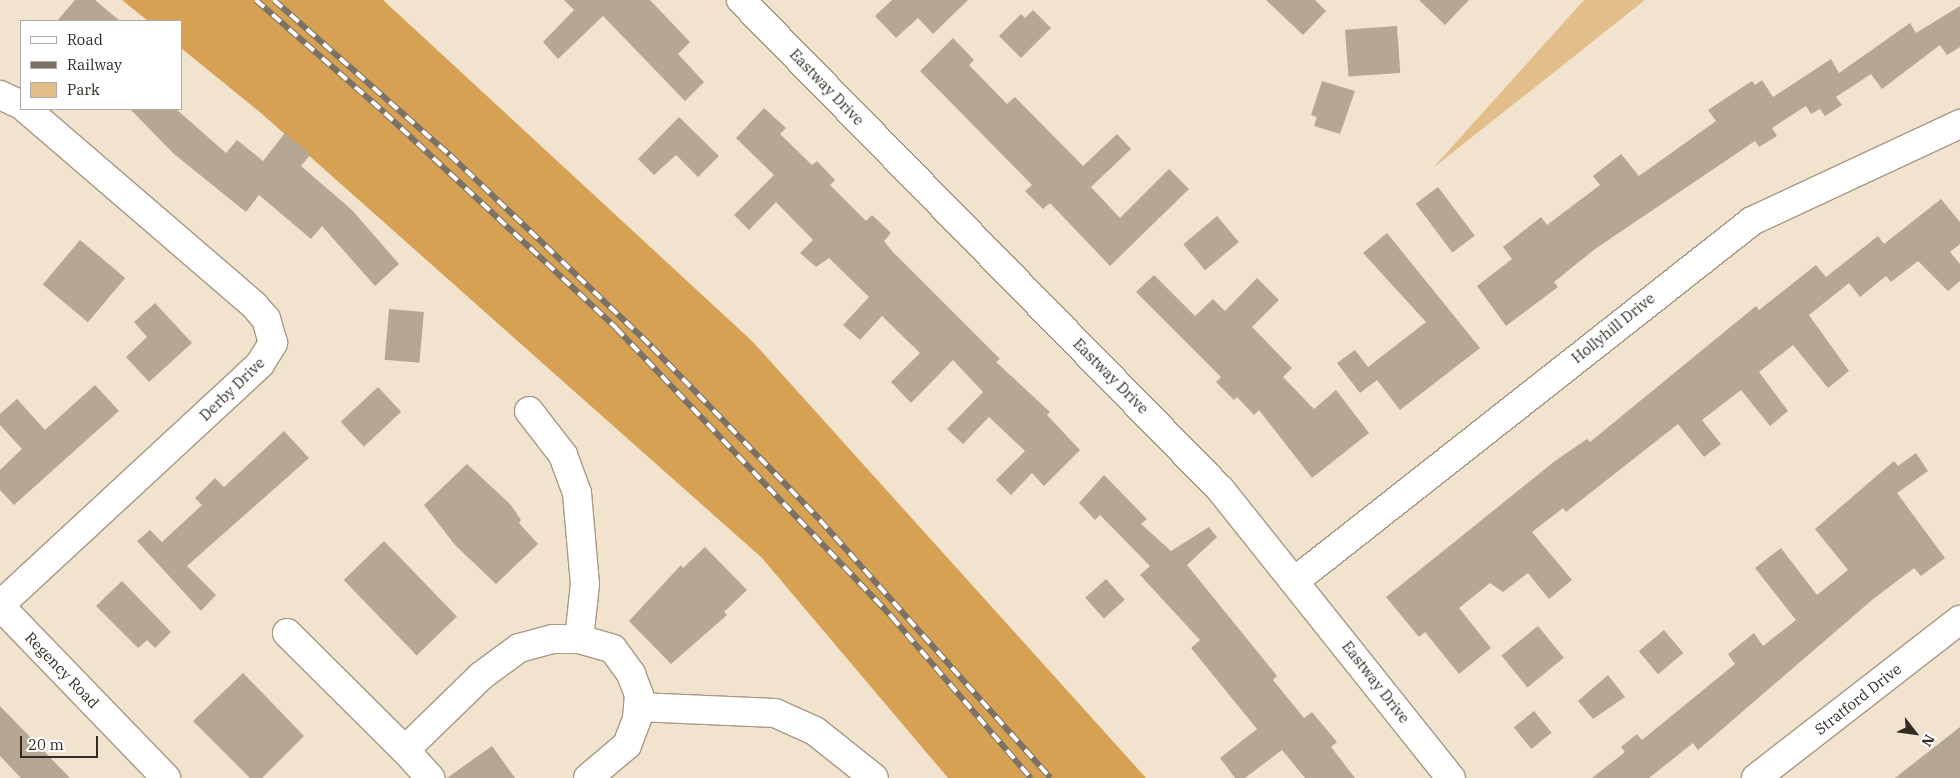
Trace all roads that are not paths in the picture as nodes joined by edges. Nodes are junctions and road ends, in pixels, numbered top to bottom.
1 (741, 0) edge
2 (0, 95) edge
3 (20, 105) edge
4 (27, 110) edge
5 (1960, 124) edge
6 (529, 411) dead end
7 (1296, 580) junction
8 (0, 606) edge
9 (1960, 620) edge
10 (287, 632) dead end
11 (579, 639) junction
12 (638, 707) junction
13 (405, 750) junction
14 (166, 778) edge
15 (430, 778) edge
16 (588, 778) edge
17 (874, 778) edge
18 (1451, 778) edge
19 (1756, 778) edge

1 - 7 street, Eastway Drive
2 - 3 street
4 - 8 street, Derby Drive
5 - 7 street, Hollyhill Drive
6 - 11 street
7 - 18 street, Eastway Drive
8 - 14 street, Regency Road
9 - 19 street, Stratford Drive
10 - 13 street
11 - 12 street
11 - 13 street
12 - 16 street
12 - 17 street
13 - 15 street

